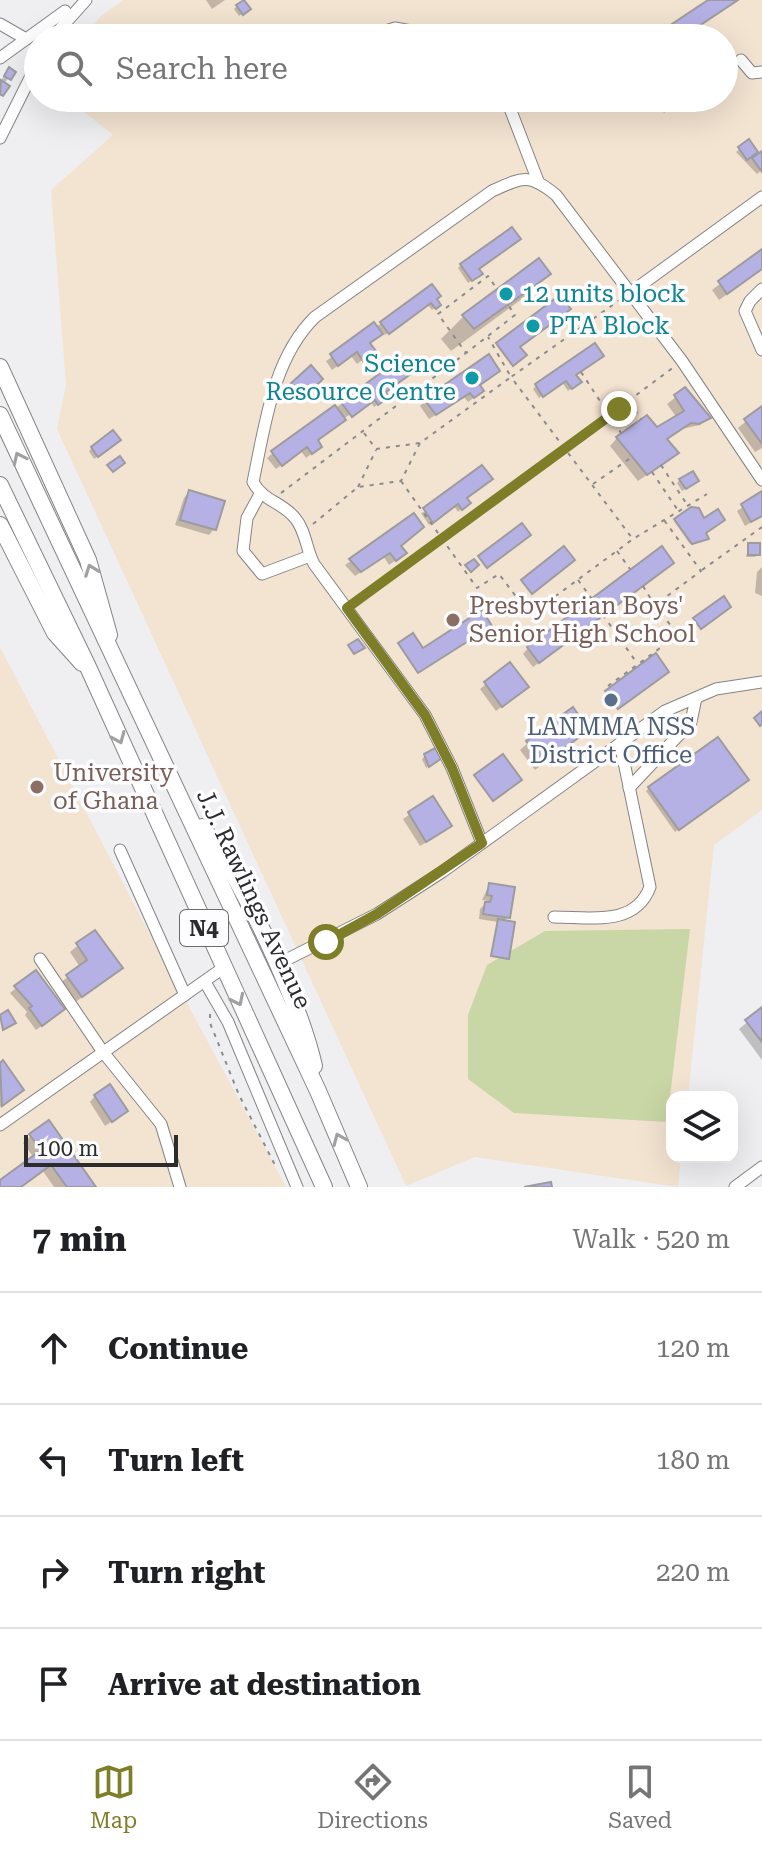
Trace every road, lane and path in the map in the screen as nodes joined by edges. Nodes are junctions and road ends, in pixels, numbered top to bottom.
1 (86, 0) edge
2 (65, 9) edge
3 (0, 24) edge
4 (46, 24) edge
5 (24, 38) edge
6 (24, 40) edge
7 (0, 58) edge
8 (741, 60) dead end
9 (762, 72) edge
10 (24, 90) edge
11 (511, 112) edge
12 (0, 138) edge
13 (538, 181) junction
14 (762, 197) edge
15 (762, 289) edge
16 (630, 293) junction
17 (488, 336) junction
18 (762, 350) edge
19 (466, 353) junction
20 (682, 361) junction
21 (0, 367) edge
22 (581, 372) dead end
23 (511, 377) junction
24 (628, 401) junction
25 (619, 409) junction
26 (0, 415) edge
27 (608, 417) junction
28 (641, 419) dead end
29 (632, 426) dead end
30 (364, 432) junction
31 (621, 433) dead end
32 (420, 443) junction
33 (376, 449) junction
34 (565, 449) junction
35 (632, 457) dead end
36 (661, 465) dead end
37 (652, 472) dead end
38 (762, 480) edge
39 (401, 481) junction
40 (0, 485) edge
41 (592, 485) junction
42 (358, 487) junction
43 (707, 494) dead end
44 (265, 498) junction
45 (686, 504) junction
46 (678, 510) junction
47 (664, 519) junction
48 (0, 525) edge
49 (762, 527) edge
50 (304, 531) junction
51 (633, 539) junction
52 (442, 541) junction
53 (617, 551) junction
54 (310, 556) junction
55 (630, 569) dead end
56 (701, 571) junction
57 (578, 580) junction
58 (643, 586) dead end
59 (592, 599) dead end
60 (655, 605) junction
61 (347, 608) junction
62 (603, 615) dead end
63 (108, 645) junction
64 (638, 664) junction
65 (88, 667) junction
66 (762, 682) edge
67 (608, 686) dead end
68 (696, 698) junction
69 (620, 743) junction
70 (629, 788) junction
71 (187, 811) junction
72 (482, 843) junction
73 (120, 850) dead end
74 (554, 917) dead end
75 (40, 959) dead end
76 (276, 965) junction
77 (223, 968) junction
78 (205, 982) junction
79 (211, 994) junction
80 (185, 995) junction
81 (103, 1052) junction
82 (318, 1091) junction
83 (1, 1122) edge
84 (762, 1167) edge
85 (280, 1174) dead end
86 (180, 1187) edge
87 (297, 1187) edge
88 (324, 1187) edge
89 (359, 1187) edge
90 (735, 1187) edge

1 - 2 street
2 - 4 street
3 - 5 street
6 - 7 street
8 - 9 street
10 - 12 street
11 - 13 street
13 - 16 street
13 - 44 street
14 - 16 street
15 - 18 street
16 - 20 street
16 - 23 path
17 - 19 path
17 - 19 path
17 - 23 path
19 - 30 path
20 - 24 path
20 - 38 street
63 -> 21 highway
22 - 27 path
23 - 32 path
23 - 34 path
24 - 25 path
24 - 28 path
25 - 27 path
25 - 29 path
63 -> 26 highway, J.J. Rawlings Avenue / N4
27 - 31 path
27 - 34 path
30 - 33 path
30 - 44 path
32 - 33 path
32 - 39 path
33 - 42 path
34 - 41 path
34 - 52 path
35 - 41 path
36 - 45 path
37 - 46 path
39 - 42 path
39 - 52 path
40 - 65 highway, N4
41 - 51 path
42 - 50 path
43 - 45 path
44 - 50 street
44 - 54 street
45 - 46 path
46 - 47 path
47 - 51 path
47 - 56 path
48 - 65 highway
49 - 56 path
50 - 54 street
51 - 53 path
52 - 57 path
52 - 61 path
53 - 55 path
53 - 57 path
54 - 61 street
56 - 60 path
57 - 59 path
58 - 60 path
60 - 64 path
61 - 72 street
62 - 64 path
63 - 71 highway, J.J. Rawlings Avenue / N4
64 - 67 path
65 -> 77 highway, N4
66 - 68 street
68 - 69 street
68 - 70 street
69 - 70 street
69 - 72 street
70 - 74 street
71 - 76 highway
71 - 82 highway, J.J. Rawlings Avenue / N4
72 - 76 street
73 - 80 street
75 - 81 street
76 - 82 highway
77 - 78 street
77 -> 88 highway, N4
78 - 79 street
78 - 80 street
79 - 85 path
79 - 87 street
80 - 81 street
81 - 83 street
81 - 86 street
89 -> 82 highway, J.J. Rawlings Avenue / N4
84 - 90 street

